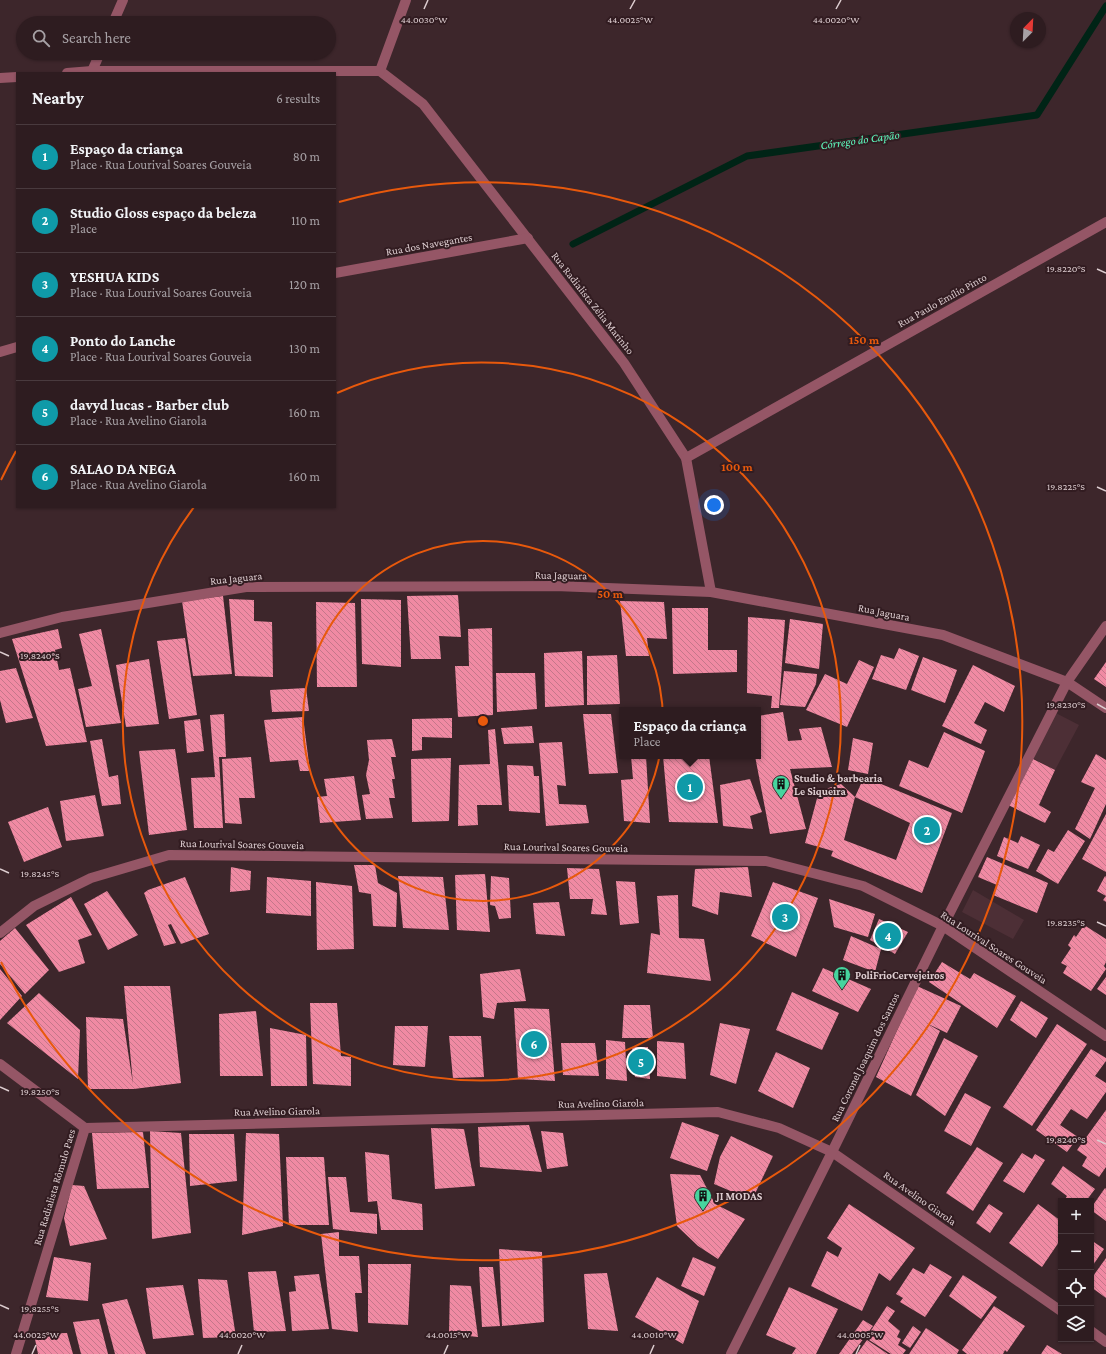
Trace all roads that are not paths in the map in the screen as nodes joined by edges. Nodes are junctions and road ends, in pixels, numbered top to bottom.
1 (123, 0) edge
2 (406, 0) edge
3 (116, 16) edge
4 (97, 60) edge
5 (92, 71) junction
6 (380, 71) junction
7 (80, 72) edge
8 (16, 76) edge
9 (0, 78) edge
10 (1106, 222) edge
11 (528, 238) junction
12 (336, 273) edge
13 (16, 347) edge
14 (0, 352) edge
15 (686, 458) junction
16 (711, 592) junction
17 (1106, 626) edge
18 (0, 633) edge
19 (1067, 682) junction
20 (1106, 708) edge
21 (942, 926) junction
22 (0, 933) edge
23 (1106, 1036) edge
24 (0, 1064) edge
25 (86, 1128) junction
26 (832, 1152) junction
27 (1058, 1308) edge
28 (1094, 1333) edge
29 (1106, 1342) edge
30 (16, 1354) edge
31 (731, 1354) edge

1 - 3 street
2 - 6 street
4 - 5 street
5 - 6 street
5 - 7 street
6 - 11 street, Rua Radialista Zélia Marinho
8 - 9 street
10 - 15 street, Rua Paulo Emílio Pinto
11 - 12 street, Rua dos Navegantes
11 - 15 street, Rua Radialista Zélia Marinho
13 - 14 street
15 - 16 street, Rua Radialista Zélia Marinho
16 - 18 street, Rua Jaguara
16 - 19 street, Rua Jaguara
17 - 19 street, Rua Coronel Joaquim dos Santos
19 - 20 street, Rua Jaguara
19 - 21 street, Rua Coronel Joaquim dos Santos
21 - 22 street, Rua Lourival Soares Gouveia
21 - 23 street, Rua Lourival Soares Gouveia
21 - 26 street, Rua Coronel Joaquim dos Santos
24 - 25 street, Rua Radialista Rômulo Paes
25 - 26 street, Rua Avelino Giarola
25 - 30 street, Rua Radialista Rômulo Paes
26 - 27 street, Rua Avelino Giarola
26 - 31 street, Rua Coronel Joaquim dos Santos
28 - 29 street

